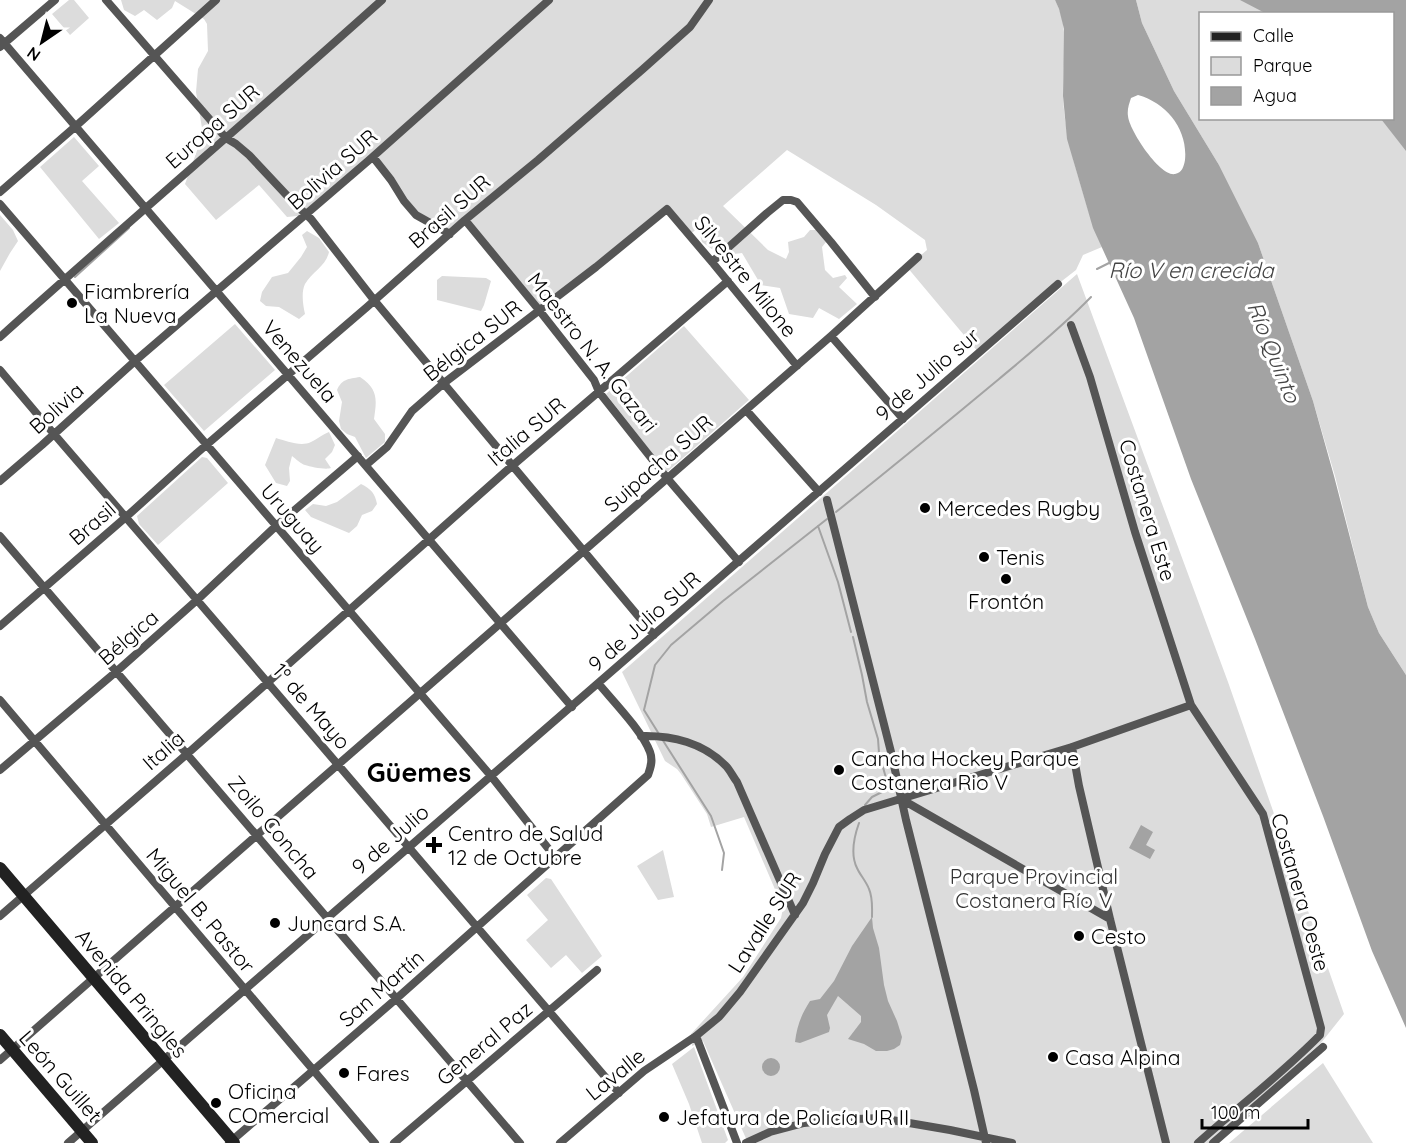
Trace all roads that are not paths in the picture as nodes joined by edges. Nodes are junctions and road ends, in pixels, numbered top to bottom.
1 (55, 0) edge
2 (106, 0) edge
3 (216, 0) edge
4 (382, 0) edge
5 (549, 0) edge
6 (709, 0) edge
7 (2, 43) edge
8 (153, 56) junction
9 (76, 126) junction
10 (226, 138) junction
11 (373, 157) junction
12 (0, 192) edge
13 (0, 204) edge
14 (145, 208) junction
15 (667, 209) joint
16 (307, 215) junction
17 (465, 220) junction
18 (450, 234) junction
19 (918, 257) dead end
20 (712, 262) junction
21 (64, 279) junction
22 (728, 281) junction
23 (1058, 284) dead end
24 (218, 292) junction
25 (875, 297) junction
26 (374, 300) junction
27 (539, 310) junction
28 (1071, 325) dead end
29 (831, 336) junction
30 (0, 337) edge
31 (135, 362) junction
32 (797, 366) junction
33 (0, 370) edge
34 (288, 375) junction
35 (444, 383) junction
36 (600, 392) junction
37 (746, 410) junction
38 (903, 419) junction
39 (54, 434) junction
40 (207, 445) junction
41 (358, 456) junction
42 (366, 465) junction
43 (512, 466) junction
44 (667, 478) junction
45 (0, 481) edge
46 (819, 492) junction
47 (827, 501) dead end
48 (126, 517) junction
49 (276, 526) junction
50 (0, 536) edge
51 (429, 539) junction
52 (584, 551) junction
53 (739, 562) junction
54 (45, 587) junction
55 (197, 600) junction
56 (349, 610) junction
57 (501, 623) junction
58 (0, 627) edge
59 (654, 635) junction
60 (117, 671) junction
61 (268, 682) junction
62 (598, 683) junction
63 (420, 693) junction
64 (0, 700) edge
65 (1191, 705) junction
66 (572, 707) junction
67 (642, 736) junction
68 (35, 740) junction
69 (1072, 747) junction
70 (187, 754) junction
71 (338, 764) junction
72 (0, 770) edge
73 (491, 776) junction
74 (901, 799) junction
75 (105, 824) junction
76 (257, 835) junction
77 (409, 847) junction
78 (555, 857) junction
79 (0, 868) edge
80 (23, 896) junction
81 (175, 907) junction
82 (795, 915) junction
83 (0, 916) edge
84 (327, 917) junction
85 (1110, 920) junction
86 (477, 927) junction
87 (597, 970) dead end
88 (94, 977) junction
89 (245, 989) junction
90 (396, 999) junction
91 (549, 1011) junction
92 (0, 1035) edge
93 (696, 1036) junction
94 (1323, 1047) dead end
95 (12, 1049) junction
96 (164, 1059) junction
97 (0, 1060) edge
98 (314, 1070) junction
99 (466, 1080) junction
100 (619, 1093) junction
101 (82, 1131) junction
102 (986, 1140) edge
103 (232, 1142) edge
104 (68, 1143) edge
105 (92, 1143) edge
106 (375, 1143) edge
107 (394, 1143) edge
108 (520, 1143) edge
109 (560, 1143) edge
110 (737, 1143) edge
111 (747, 1143) edge
112 (1012, 1143) edge
113 (1166, 1143) edge
114 (1198, 1143) edge
115 (1213, 1143) edge

1 - 7 street
2 - 8 street
3 - 8 street
4 - 10 street, Europa SUR
5 - 11 street, Bolivia SUR
6 - 17 street, Brasil SUR
7 - 9 street, Venezuela
8 - 9 street
8 - 10 street
9 - 12 street
9 - 14 street, Venezuela
10 - 14 street, Europa SUR
10 - 16 street
11 - 16 street, Bolivia SUR
11 - 18 street
13 - 21 street, Uruguay
14 - 21 street, Europa SUR
14 - 24 street, Venezuela
15 - 20 street, Silvestre Milone
15 - 27 street, Bélgica SUR
16 - 24 street, Bolivia SUR
16 - 26 street
17 - 18 street, Brasil SUR
17 - 27 street, Maestro N. A. Gazari
18 - 26 street, Brasil SUR
19 - 25 street, Suipacha SUR
20 - 22 street, Silvestre Milone
20 - 25 street
21 - 30 street, Europa SUR
21 - 31 street, Uruguay
22 - 32 street, Silvestre Milone
22 - 36 street, Italia SUR
23 - 38 street, 9 de Julio sur
24 - 31 street, Bolivia SUR
24 - 34 street, Venezuela
25 - 29 street, Suipacha SUR
26 - 34 street, Brasil SUR
26 - 35 street
27 - 35 street, Bélgica SUR
27 - 36 street, Maestro N. A. Gazari
28 - 65 street, Costanera Este
29 - 32 street, Suipacha SUR
29 - 38 street
31 - 39 street, Bolivia
31 - 40 street, Uruguay
32 - 37 street, Suipacha SUR
33 - 39 street, 1º de Mayo
34 - 40 street, Brasil SUR
34 - 41 street, Venezuela
35 - 42 street, Bélgica SUR
35 - 43 street
36 - 43 street, Italia SUR
36 - 44 street, Maestro N. A. Gazari
37 - 44 street, Suipacha SUR
37 - 46 street
38 - 46 street, 9 de Julio sur
39 - 45 street, Bolivia
39 - 48 street, 1º de Mayo
40 - 48 street, Brasil
40 - 49 street, Uruguay
41 - 42 street, Venezuela
41 - 49 street
42 - 51 street, Venezuela
43 - 51 street, Italia SUR
43 - 52 street
44 - 52 street, Suipacha SUR
44 - 53 street, Maestro N. A. Gazari
46 - 53 street, 9 de Julio SUR
47 - 74 street
48 - 54 street, Brasil
48 - 55 street, 1º de Mayo
49 - 55 street, Bélgica
49 - 56 street, Uruguay
50 - 54 street, Zoilo Concha
51 - 56 street, Italia SUR
51 - 57 street, Venezuela
52 - 57 street, Suipacha SUR
52 - 59 street
53 - 59 street, 9 de Julio SUR
54 - 58 street, Brasil
54 - 60 street, Zoilo Concha
55 - 60 street, Bélgica
55 - 61 street, 1º de Mayo
56 - 61 street, Italia
56 - 63 street, Uruguay
57 - 63 street, Suipacha SUR
57 - 66 street, Venezuela
59 - 62 street, 9 de Julio SUR
60 - 68 street, Bélgica
60 - 70 street, Zoilo Concha
61 - 70 street, Italia
61 - 71 street, 1º de Mayo
62 - 66 street, 9 de Julio SUR
62 - 67 street
63 - 71 street, Suipacha SUR
63 - 73 street, Uruguay
64 - 68 street, Miguel B. Pastor
65 - 69 street, Lavalle SUR
65 - 114 street, Costanera Oeste
66 - 73 street, 9 de Julio SUR
67 - 78 street, San Martín
67 - 82 street
68 - 72 street, Bélgica
68 - 75 street, Miguel B. Pastor
69 - 74 street, Lavalle SUR
69 - 85 street
70 - 75 street, Italia
70 - 76 street, Zoilo Concha
71 - 76 street, Suipacha SUR
71 - 77 street, 1º de Mayo
73 - 77 street, 9 de Julio
73 - 78 street, Uruguay
74 - 82 street, Lavalle SUR
74 - 85 street
74 - 102 street
75 - 80 street, Italia
75 - 81 street, Miguel B. Pastor
76 - 81 street, Suipacha SUR
76 - 84 street, Zoilo Concha
77 - 84 street, 9 de Julio
77 - 86 street, 1º de Mayo
78 - 86 street, San Martín
79 - 80 main road, Avenida Pringles
80 - 83 street, Italia
80 - 88 main road, Avenida Pringles
81 - 88 street, Suipacha SUR
81 - 89 street, Miguel B. Pastor
82 - 93 street, Lavalle SUR
84 - 89 street, 9 de Julio
84 - 90 street, Zoilo Concha
85 - 113 street
86 - 90 street, San Martín
86 - 91 street, 1º de Mayo
87 - 91 street, General Paz
88 - 95 street, Suipacha SUR
88 - 96 main road, Avenida Pringles
89 - 96 street, 9 de Julio
89 - 98 street, Miguel B. Pastor
90 - 98 street, San Martín
90 - 99 street, Zoilo Concha
91 - 99 street, General Paz
91 - 100 street, 1º de Mayo
92 - 95 main road, León Guillet
93 - 100 street, Lavalle
93 - 110 street
94 - 115 street
95 - 97 street, Suipacha SUR
95 - 101 main road, León Guillet
96 - 101 street, 9 de Julio
96 - 103 main road, Avenida Pringles
98 - 103 street, San Martín
98 - 106 street, Miguel B. Pastor
99 - 107 street, General Paz
99 - 108 street, Zoilo Concha
100 - 109 street, Lavalle
101 - 104 street, 9 de Julio
101 - 105 main road, León Guillet
102 - 111 street
102 - 112 street

